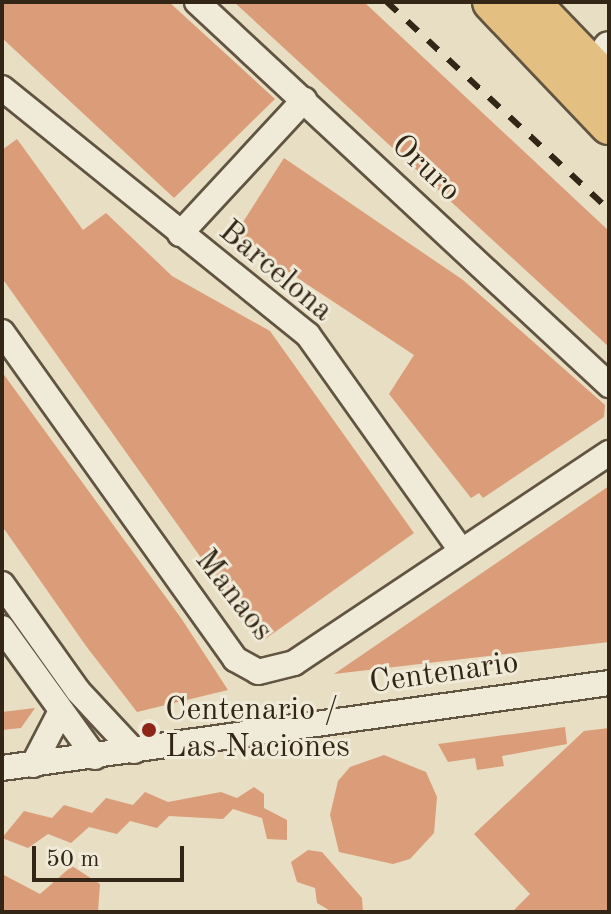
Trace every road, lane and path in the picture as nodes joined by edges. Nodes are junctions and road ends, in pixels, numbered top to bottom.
1 (197, 2) edge
2 (492, 2) edge
3 (530, 2) edge
4 (598, 72) edge
5 (2, 89) edge
6 (304, 100) junction
7 (609, 125) edge
8 (180, 234) junction
9 (2, 332) edge
10 (609, 385) edge
11 (609, 453) edge
12 (460, 549) junction
13 (2, 584) edge
14 (2, 628) edge
15 (609, 683) edge
16 (61, 711) junction
17 (134, 751) junction
18 (95, 757) junction
19 (33, 765) junction
20 (2, 768) edge

1 - 6 street, Oruro
2 - 4 main road
3 - 4 main road
4 - 7 main road
5 - 8 street, Barcelona
6 - 8 street
6 - 10 street, Oruro
8 - 12 street, Barcelona
9 - 12 street, Manaos
11 - 12 street, Manaos
13 - 17 street
14 - 16 street
15 - 17 street, Centenario
16 - 18 street
16 - 19 street
17 - 18 street, Centenario
18 - 19 street, Centenario
19 - 20 street, Centenario

